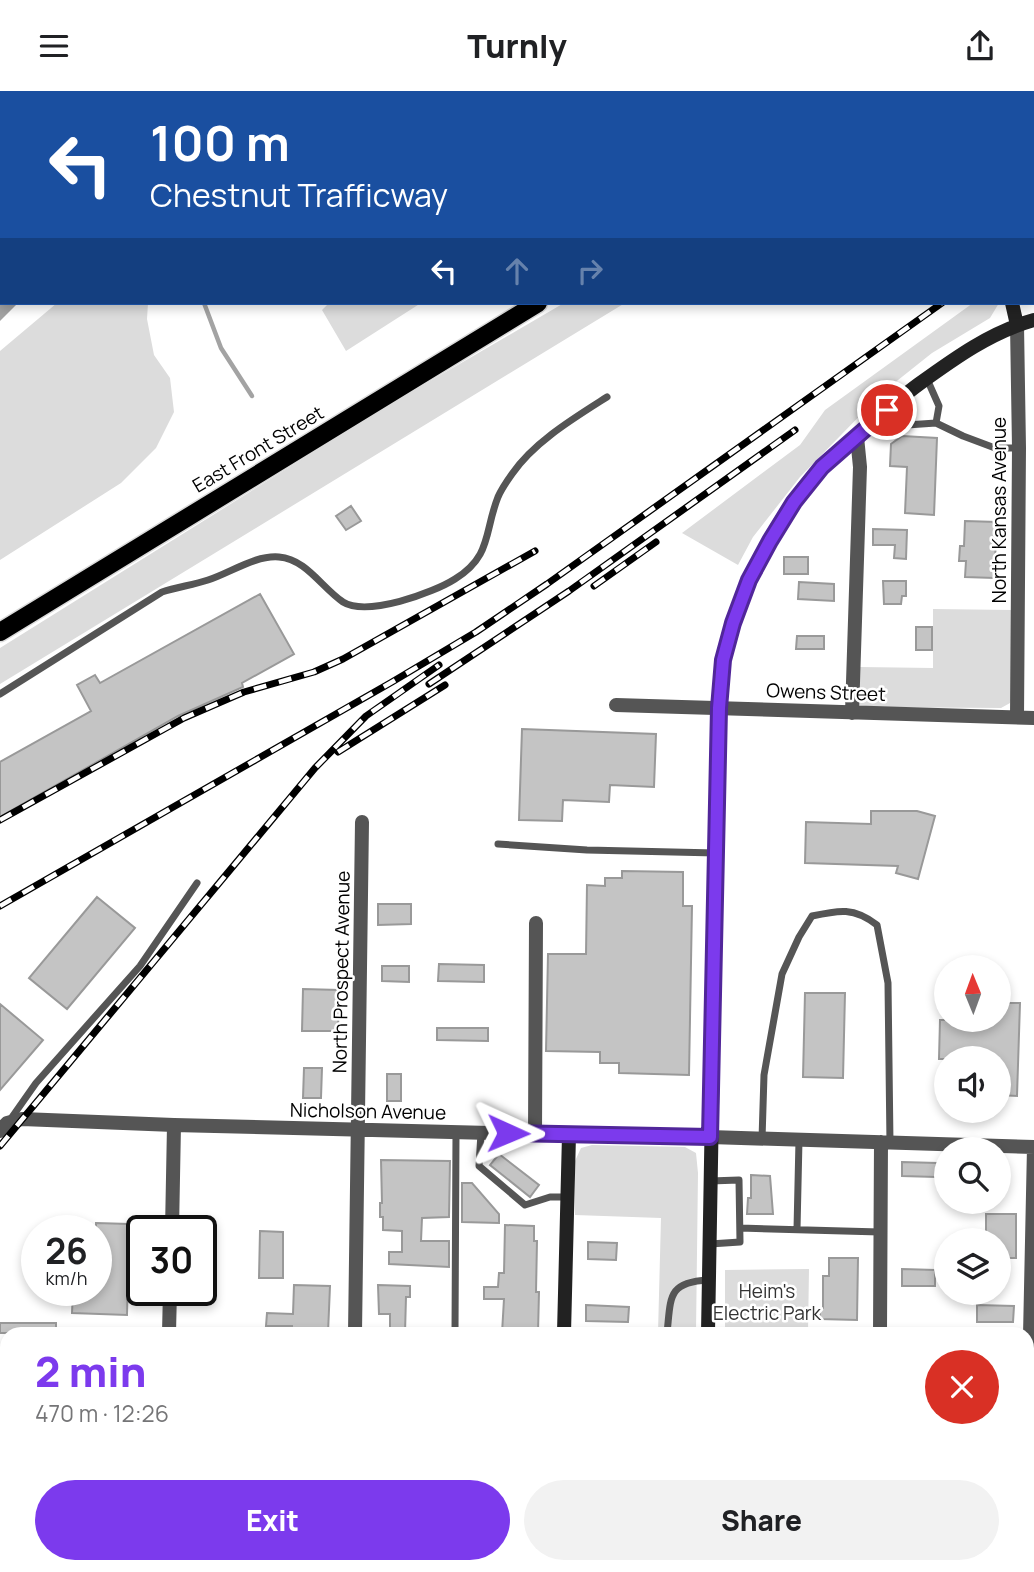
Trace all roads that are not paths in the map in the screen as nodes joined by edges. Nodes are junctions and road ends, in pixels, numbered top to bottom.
1 (535, 305) edge
2 (1012, 305) edge
3 (1034, 320) edge
4 (1017, 325) junction
5 (927, 379) junction
6 (607, 397) dead end
7 (887, 410) junction
8 (936, 422) junction
9 (857, 437) junction
10 (1019, 448) junction
11 (0, 632) edge
12 (0, 694) edge
13 (616, 705) dead end
14 (719, 708) junction
15 (852, 713) junction
16 (1017, 717) junction
17 (1034, 718) edge
18 (362, 822) dead end
19 (498, 844) dead end
20 (716, 853) junction
21 (197, 883) dead end
22 (536, 923) dead end
23 (174, 1125) junction
24 (4, 1127) edge
25 (357, 1129) junction
26 (456, 1132) junction
27 (481, 1133) junction
28 (535, 1134) junction
29 (569, 1135) junction
30 (710, 1137) junction
31 (762, 1139) junction
32 (799, 1140) junction
33 (886, 1142) junction
34 (1034, 1147) edge
35 (709, 1181) junction
36 (567, 1197) junction
37 (172, 1215) edge
38 (740, 1228) junction
39 (797, 1229) junction
40 (880, 1232) junction
41 (709, 1244) junction
42 (708, 1280) junction
43 (170, 1306) edge
44 (169, 1327) edge
45 (355, 1327) edge
46 (456, 1327) edge
47 (564, 1327) edge
48 (668, 1327) edge
49 (708, 1327) edge
50 (880, 1327) edge
51 (1030, 1327) edge

1 - 11 main road, East Front Street
2 - 4 street, North Kansas Avenue
3 - 4 street
4 - 5 street
4 - 10 street, North Kansas Avenue
5 - 7 street
5 - 8 lane
6 - 12 lane
7 - 8 lane
7 - 9 street
8 - 10 lane
9 - 14 street
9 - 15 street
10 - 16 street, North Kansas Avenue
13 - 14 street, Owens Street
14 - 15 street, Owens Street
14 - 20 street
15 - 16 street, Owens Street
16 - 17 street, Owens Street
18 - 25 street, North Prospect Avenue
19 - 20 lane
20 - 30 street
21 - 24 lane
22 - 28 street
23 - 24 street, Nicholson Avenue
23 - 25 street, Nicholson Avenue
23 - 37 street
25 - 26 street, Nicholson Avenue
25 - 45 street, North Prospect Avenue
26 - 27 street, Nicholson Avenue
26 - 46 lane
27 - 28 street, Nicholson Avenue
27 - 36 lane
28 - 29 street, Nicholson Avenue
29 - 30 street, Nicholson Avenue
29 - 36 street
30 - 31 street, Nicholson Avenue
30 - 35 street
31 - 32 street, Nicholson Avenue
31 - 33 lane
32 - 33 street, Nicholson Avenue
32 - 39 lane
33 - 34 street, Nicholson Avenue
33 - 40 street
34 - 51 street
35 - 38 lane
35 - 41 street
36 - 47 street
38 - 39 lane
38 - 41 lane
39 - 40 lane
40 - 50 street
41 - 42 street
42 - 48 lane
42 - 49 street
43 - 44 street

